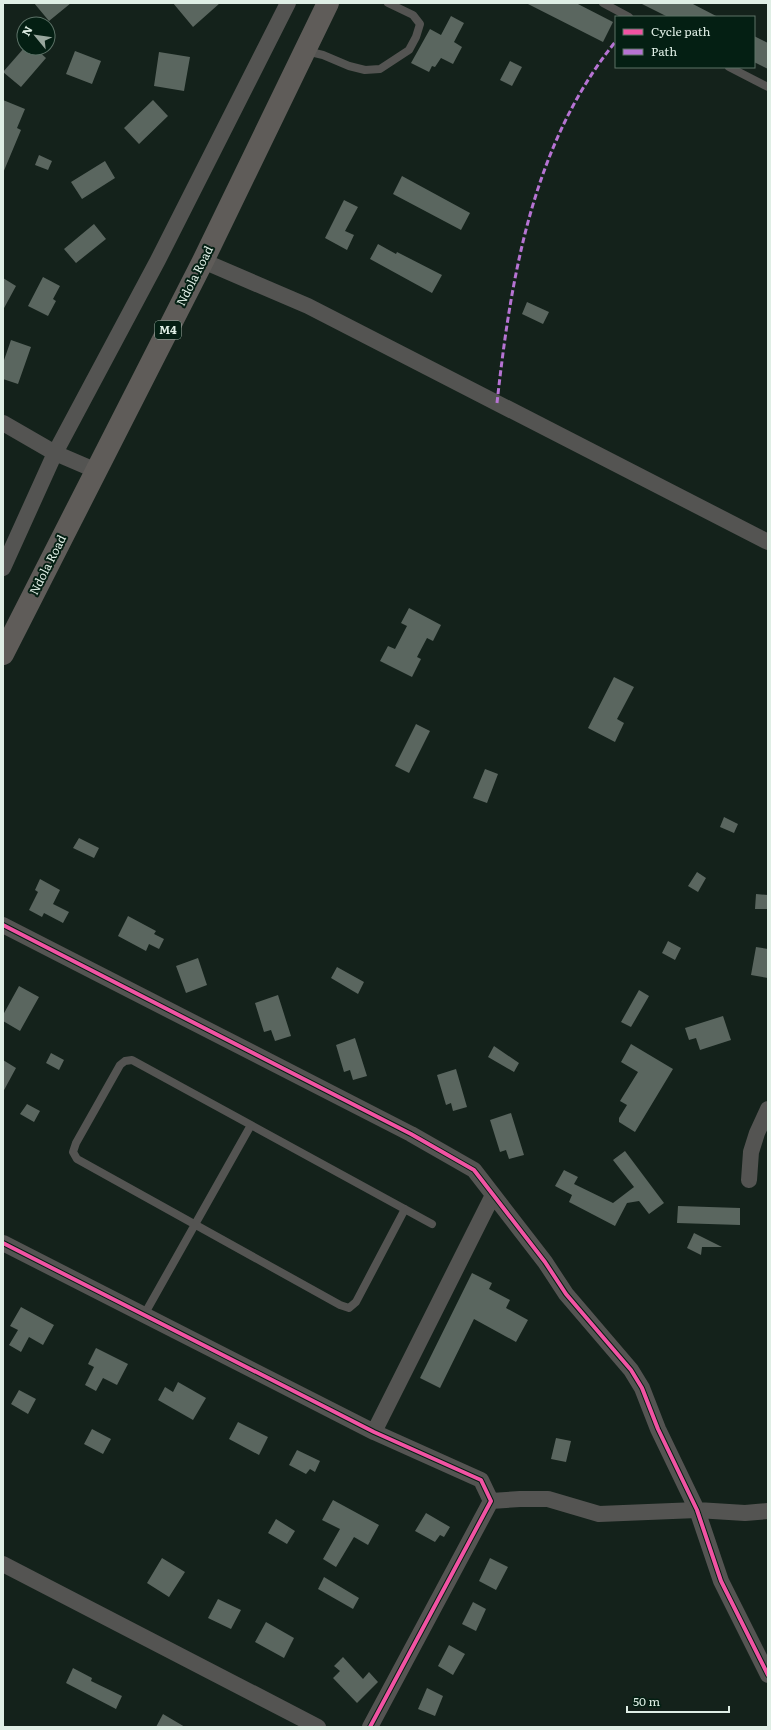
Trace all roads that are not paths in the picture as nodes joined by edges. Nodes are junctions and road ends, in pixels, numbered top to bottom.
1 (288, 3) edge
2 (328, 3) edge
3 (388, 3) edge
4 (603, 3) edge
5 (628, 16) edge
6 (304, 51) junction
7 (731, 68) edge
8 (768, 87) edge
9 (203, 261) junction
10 (3, 423) edge
11 (55, 452) junction
12 (96, 471) junction
13 (768, 542) edge
14 (3, 568) edge
15 (3, 654) edge
16 (3, 925) edge
17 (768, 1109) edge
18 (251, 1125) junction
19 (749, 1180) dead end
20 (493, 1195) junction
21 (405, 1209) junction
22 (196, 1224) junction
23 (432, 1224) dead end
24 (3, 1243) edge
25 (144, 1315) junction
26 (374, 1432) junction
27 (490, 1501) junction
28 (697, 1510) junction
29 (768, 1512) edge
30 (3, 1564) edge
31 (768, 1675) edge
32 (318, 1727) edge
33 (370, 1727) edge

1 - 11 street
2 - 6 main road, Ndola Road / M4
3 - 6 lane
4 - 5 lane
6 - 9 main road, Ndola Road / M4
7 - 8 lane
9 - 12 main road, Ndola Road / M4
9 - 13 street
10 - 11 street
11 - 12 street
11 - 14 street
12 - 15 main road, Ndola Road / M4
16 - 20 street
17 - 19 street
18 - 21 lane
18 - 22 lane
18 - 22 lane
20 - 26 street
20 - 28 street
21 - 22 lane
21 - 23 lane
22 - 25 lane
24 - 25 street
25 - 26 street
26 - 27 street
27 - 28 street
27 - 33 street
28 - 29 street
28 - 31 street
30 - 32 street

